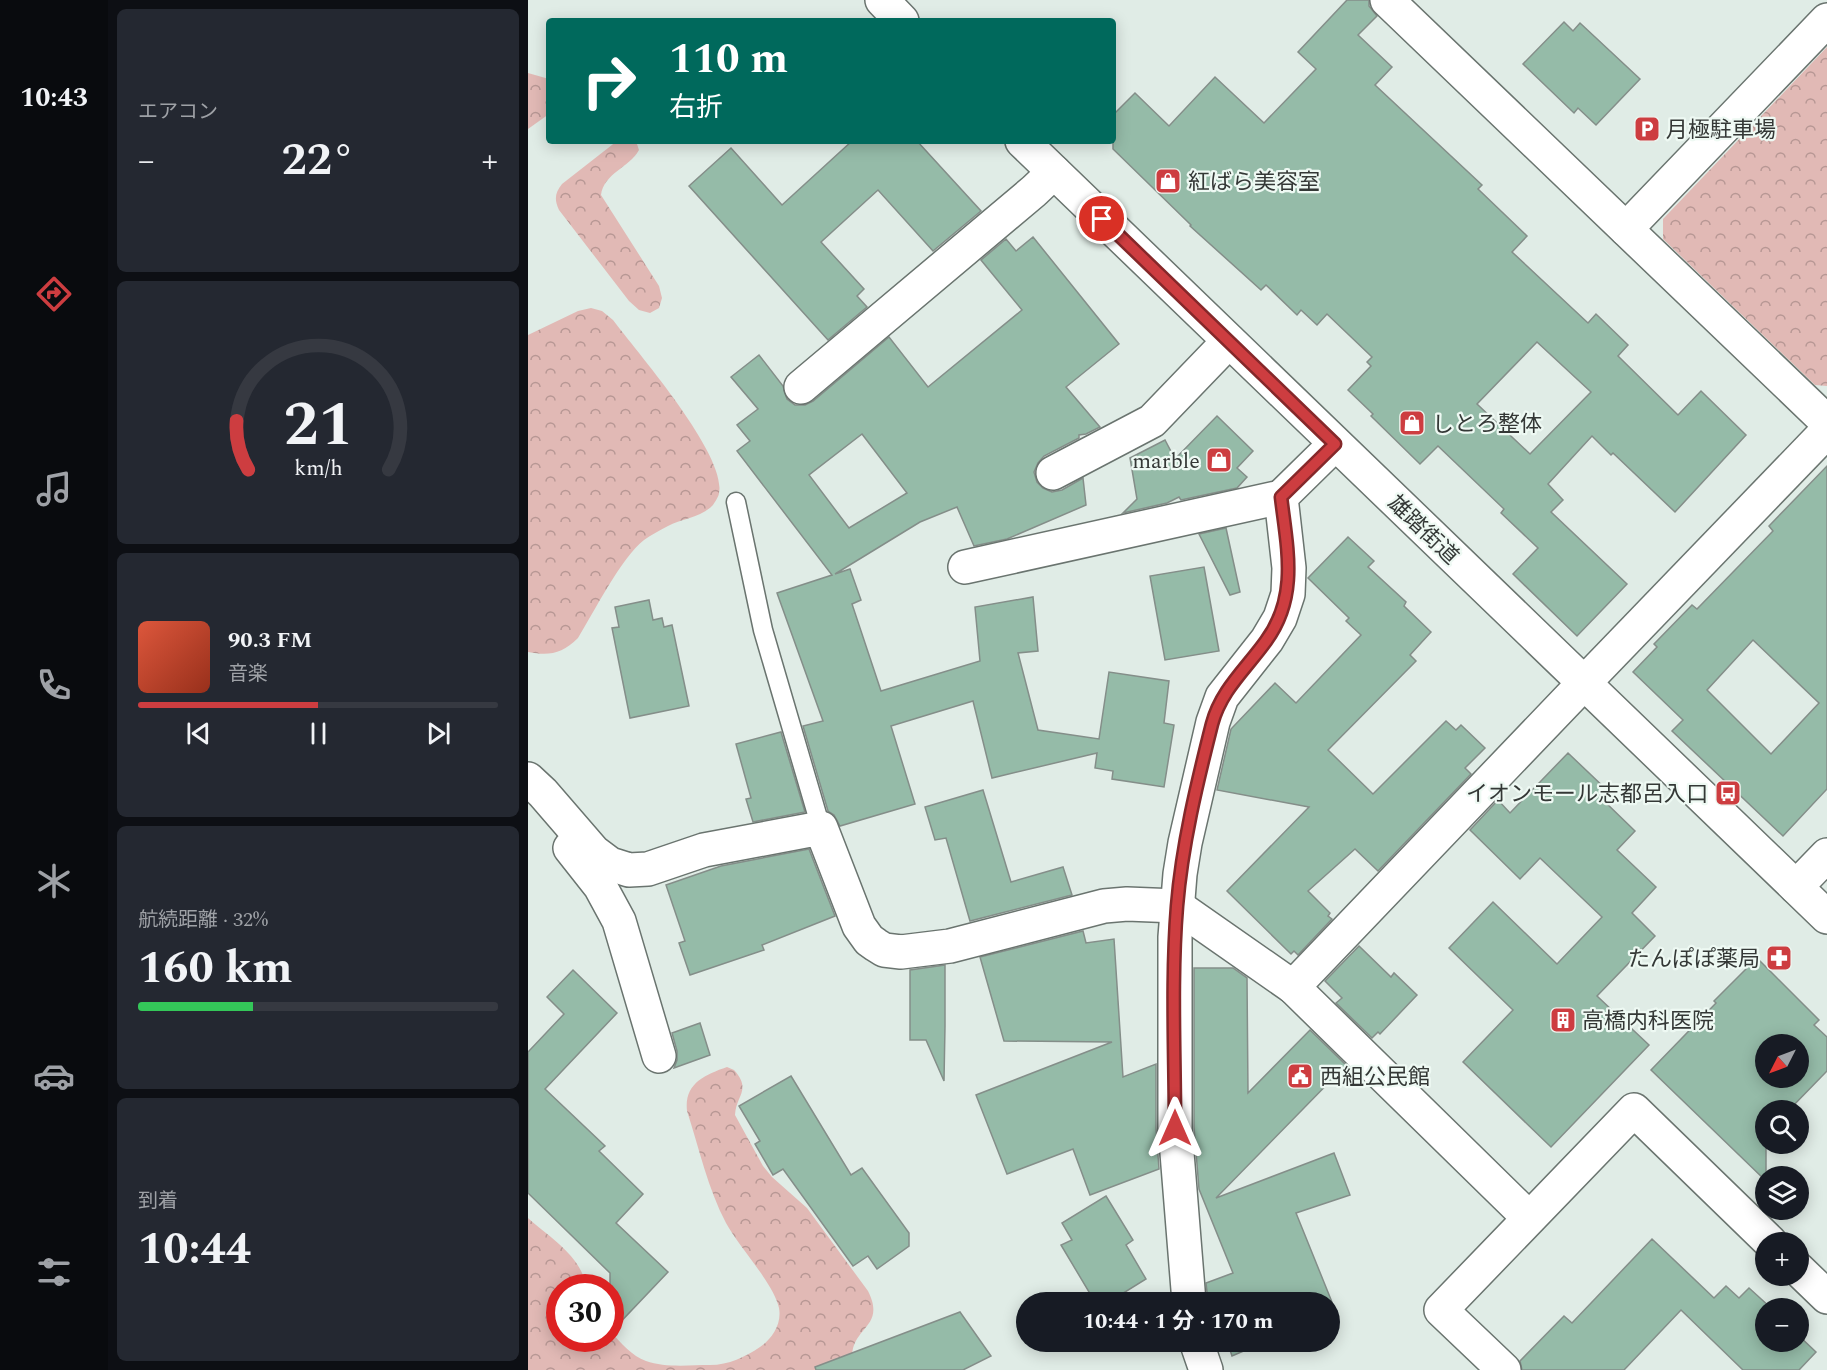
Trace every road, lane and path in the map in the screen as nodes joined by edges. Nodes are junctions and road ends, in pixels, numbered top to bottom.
1 (882, 0) edge
2 (1387, 0) edge
3 (899, 18) edge
4 (1827, 20) edge
5 (1025, 144) edge
6 (1054, 172) junction
7 (1626, 229) junction
8 (1229, 341) junction
9 (801, 387) dead end
10 (1827, 422) edge
11 (1827, 431) edge
12 (1335, 444) junction
13 (1053, 473) dead end
14 (1281, 497) junction
15 (736, 502) dead end
16 (965, 567) dead end
17 (1584, 683) junction
18 (528, 779) edge
19 (555, 806) junction
20 (821, 828) junction
21 (1827, 855) edge
22 (1796, 887) junction
23 (1177, 906) junction
24 (1827, 917) edge
25 (1293, 987) junction
26 (659, 1056) dead end
27 (1529, 1218) junction
28 (1760, 1232) edge
29 (1809, 1280) edge
30 (1188, 1292) edge
31 (1827, 1297) edge
32 (1200, 1352) edge
33 (1206, 1370) edge
34 (1504, 1370) edge

1 - 3 street
2 - 7 street
4 - 7 street
5 - 6 street, 雄踏街道
6 - 8 street, 雄踏街道
6 - 9 street
7 - 10 street
8 - 12 street, 雄踏街道
8 - 13 street
11 - 17 street
12 - 14 street
12 - 17 street, 雄踏街道
14 - 16 street
14 - 23 street
15 - 20 lane
17 - 22 street, 雄踏街道
17 - 25 street
18 - 19 street
19 - 20 street
19 - 26 street
20 - 23 street
21 - 22 street
22 - 24 street, 雄踏街道
23 - 25 street
23 - 30 street
25 - 27 street
27 - 28 street
27 - 34 street
29 - 31 street
32 - 33 street

